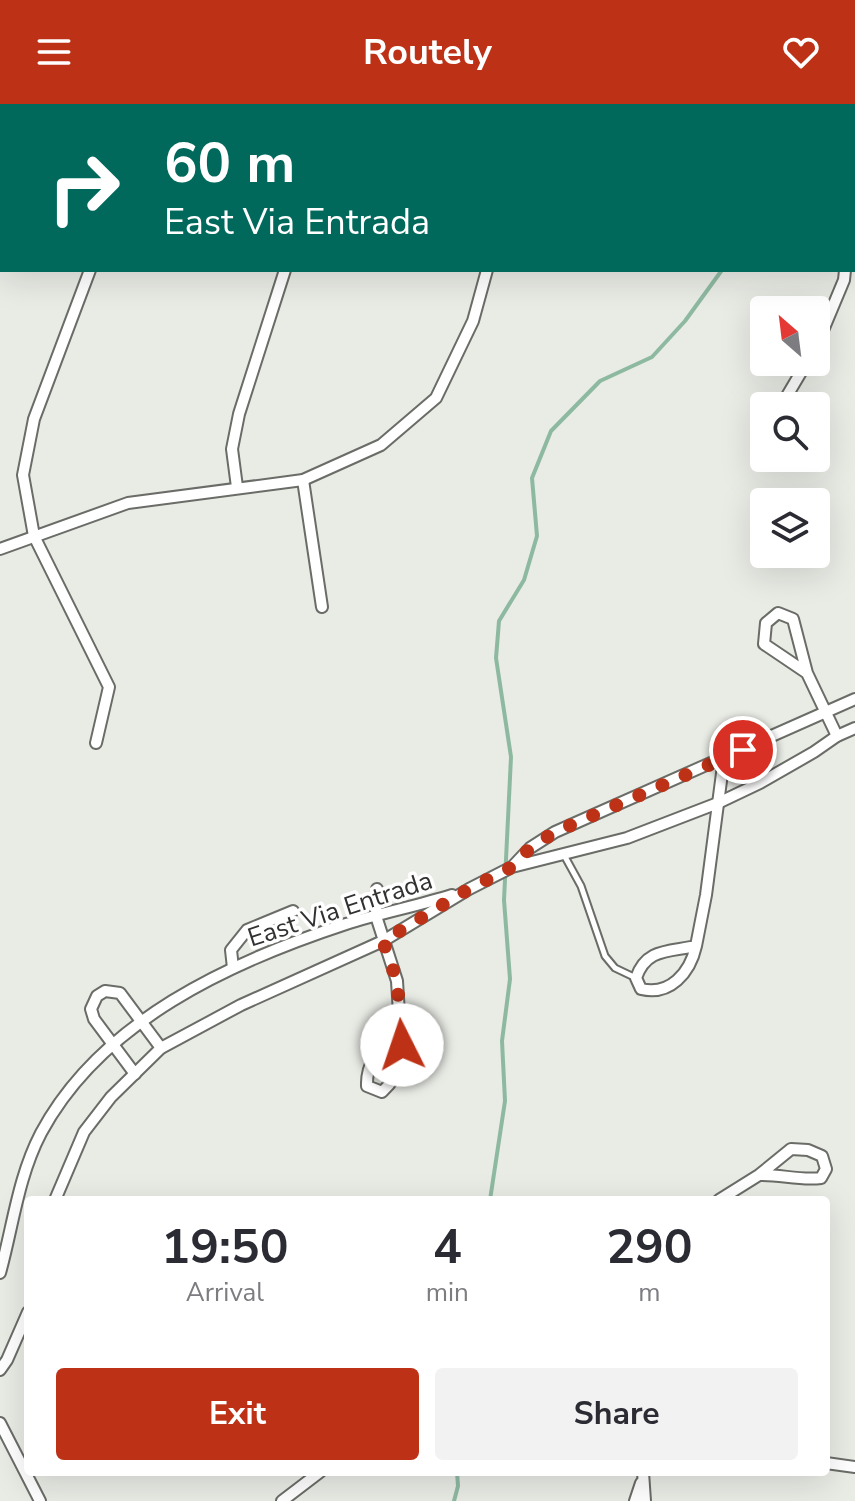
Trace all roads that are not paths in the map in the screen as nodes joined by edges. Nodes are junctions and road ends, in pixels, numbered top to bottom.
1 (89, 272) edge
2 (284, 272) edge
3 (486, 272) edge
4 (845, 272) edge
5 (830, 314) edge
6 (303, 480) junction
7 (237, 487) junction
8 (34, 536) junction
9 (0, 549) edge
10 (322, 607) dead end
11 (807, 673) junction
12 (855, 699) edge
13 (826, 713) junction
14 (855, 728) edge
15 (837, 736) junction
16 (96, 743) dead end
17 (724, 758) junction
18 (718, 803) junction
19 (563, 854) junction
20 (512, 867) junction
21 (377, 889) dead end
22 (469, 889) junction
23 (293, 911) dead end
24 (376, 916) junction
25 (383, 941) junction
26 (696, 946) junction
27 (233, 968) junction
28 (636, 978) junction
29 (142, 1020) junction
30 (400, 1029) junction
31 (112, 1047) junction
32 (161, 1048) junction
33 (135, 1074) junction
34 (759, 1175) junction
35 (57, 1196) edge
36 (725, 1196) edge
37 (0, 1273) edge
38 (24, 1321) edge
39 (0, 1370) edge
40 (0, 1423) edge
41 (830, 1464) edge
42 (855, 1467) edge
43 (24, 1470) edge
44 (27, 1476) edge
45 (315, 1476) edge
46 (643, 1476) edge
47 (643, 1476) edge
48 (40, 1501) edge
49 (282, 1501) edge
50 (635, 1501) edge
51 (645, 1501) edge

1 - 8 street
2 - 7 street
3 - 6 street
4 - 5 street
6 - 7 street
6 - 10 street
7 - 8 street
8 - 9 street
8 - 16 street
11 - 11 street
11 - 13 street
12 - 13 street, East Via Entrada
13 - 15 street
13 - 17 street, East Via Entrada
14 - 15 street, East Via Entrada
15 - 18 street, East Via Entrada
17 - 18 street
17 - 20 street, East Via Entrada
18 - 19 street, East Via Entrada
18 - 26 street
19 - 20 street, East Via Entrada
19 - 28 lane
20 - 22 street, East Via Entrada
21 - 24 street
22 - 24 street, East Via Entrada
22 - 25 street, East Via Entrada
23 - 27 street
24 - 25 street
24 - 27 street, East Via Entrada
25 - 30 street
25 - 32 street, East Via Entrada
26 - 28 street
26 - 28 street
27 - 29 street, East Via Entrada
29 - 31 street, East Via Entrada
29 - 31 street
29 - 32 street
30 - 30 street
31 - 33 street
31 - 37 street, East Via Entrada
32 - 33 street, East Via Entrada
33 - 35 street, East Via Entrada
34 - 34 street
34 - 36 street
38 - 39 street
40 - 43 street
41 - 42 street
44 - 48 street
45 - 49 street
46 - 50 street
47 - 51 street

